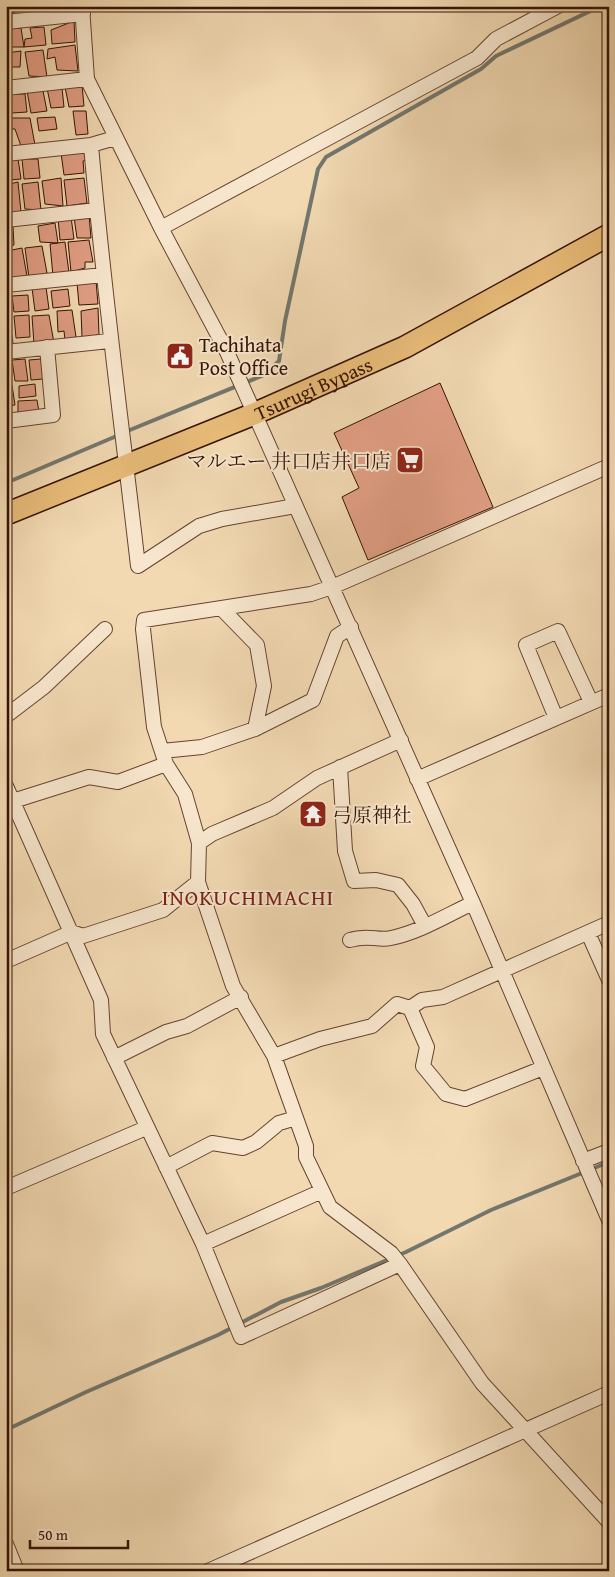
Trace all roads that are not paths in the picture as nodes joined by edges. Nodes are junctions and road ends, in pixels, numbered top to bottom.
1 (557, 7) edge
2 (82, 10) edge
3 (6, 22) edge
4 (87, 79) junction
5 (6, 88) edge
6 (115, 138) junction
7 (91, 146) junction
8 (6, 154) edge
9 (96, 210) junction
10 (6, 220) edge
11 (161, 228) junction
12 (609, 235) edge
13 (103, 275) junction
14 (6, 285) edge
15 (110, 340) junction
16 (47, 348) junction
17 (6, 352) edge
18 (254, 414) junction
19 (6, 421) edge
20 (126, 465) junction
21 (609, 466) edge
22 (295, 506) junction
23 (6, 514) edge
24 (332, 587) junction
25 (222, 609) junction
26 (351, 627) junction
27 (105, 630) dead end
28 (609, 695) edge
29 (592, 702) junction
30 (6, 716) edge
31 (556, 718) junction
32 (255, 730) junction
33 (401, 740) junction
34 (164, 758) junction
35 (340, 767) junction
36 (417, 778) junction
37 (6, 786) edge
38 (13, 801) junction
39 (199, 843) junction
40 (198, 882) junction
41 (473, 903) junction
42 (609, 924) edge
43 (425, 926) junction
44 (72, 932) junction
45 (588, 933) junction
46 (350, 940) dead end
47 (6, 961) edge
48 (501, 972) junction
49 (609, 980) edge
50 (241, 997) junction
51 (410, 1008) junction
52 (274, 1056) junction
53 (114, 1058) junction
54 (543, 1068) junction
55 (296, 1118) junction
56 (146, 1128) junction
57 (609, 1151) edge
58 (166, 1167) junction
59 (586, 1167) junction
60 (6, 1188) edge
61 (322, 1191) junction
62 (609, 1220) edge
63 (203, 1244) junction
64 (396, 1259) junction
65 (609, 1394) edge
66 (526, 1431) junction
67 (609, 1522) edge
68 (6, 1544) edge
69 (17, 1571) edge
70 (208, 1571) edge

1 - 11 street
2 - 3 street
2 - 4 street
4 - 5 street
4 - 6 street
6 - 7 street
6 - 11 street
7 - 8 street
7 - 9 street
9 - 10 street
9 - 13 street
11 - 18 street
12 - 18 highway, Tsurugi Bypass
13 - 14 street
13 - 15 street
15 - 16 street
15 - 20 street
16 - 17 street
16 - 19 street
18 - 20 highway, Tsurugi Bypass
18 - 22 street
20 - 22 street
20 - 23 highway, Tsurugi Bypass
21 - 24 street
22 - 24 street
24 - 25 street
24 - 26 street
25 - 32 street
25 - 34 street
26 - 32 street
26 - 33 street
27 - 30 street
28 - 29 street
29 - 31 street
29 - 31 street
31 - 36 street
32 - 34 street
33 - 35 street
33 - 36 street
34 - 38 street
34 - 39 street
35 - 39 street
35 - 43 street
36 - 41 street
37 - 38 street
38 - 44 street
39 - 40 street
40 - 44 street
40 - 50 street
41 - 43 street
41 - 48 street
42 - 45 street
43 - 46 street
44 - 47 street
44 - 53 street
45 - 48 street
45 - 49 street
48 - 51 street
48 - 54 street
50 - 52 street
50 - 53 street
51 - 52 street
51 - 54 street
52 - 55 street
53 - 56 street
54 - 59 street
55 - 58 street
55 - 61 street
56 - 58 street
56 - 60 street
57 - 59 street
58 - 63 street
59 - 62 street
61 - 63 street
61 - 64 street
63 - 64 street
64 - 66 street
65 - 66 street
66 - 67 street
66 - 70 street
68 - 69 street

